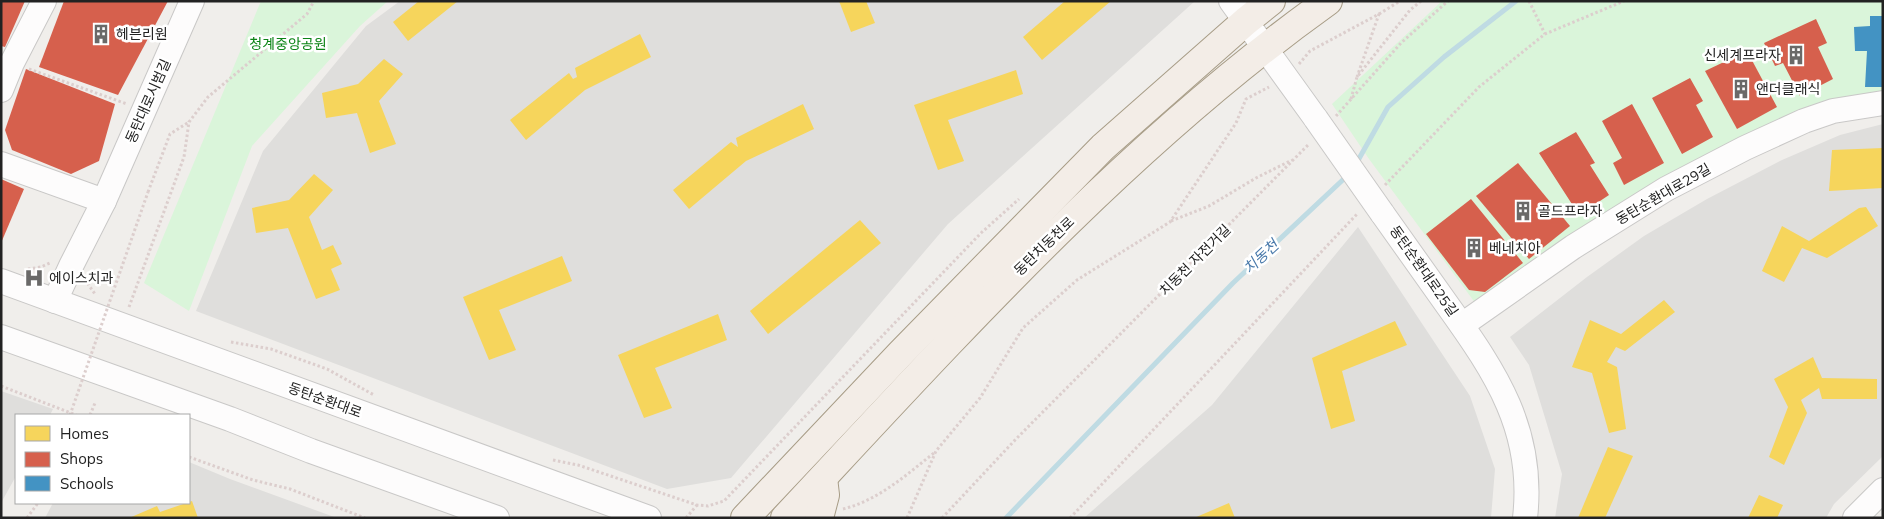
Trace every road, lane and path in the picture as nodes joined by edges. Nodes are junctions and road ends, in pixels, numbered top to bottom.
1 (44, 1) edge
2 (192, 1) edge
3 (314, 1) edge
4 (1271, 1) edge
5 (1328, 1) edge
6 (1400, 1) edge
7 (1421, 1) edge
8 (1448, 1) edge
9 (1529, 1) edge
10 (1624, 1) edge
11 (1238, 11) edge
12 (1379, 14) junction
13 (1545, 34) junction
14 (1265, 47) junction
15 (12, 63) junction
16 (1287, 78) junction
17 (1357, 78) junction
18 (1, 90) edge
19 (1351, 99) junction
20 (1883, 103) edge
21 (144, 110) junction
22 (190, 122) junction
23 (1321, 126) junction
24 (1296, 158) junction
25 (1, 164) edge
26 (1383, 187) dead end
27 (1025, 194) dead end
28 (104, 201) junction
29 (1372, 211) junction
30 (1170, 222) junction
31 (54, 257) dead end
32 (24, 269) dead end
33 (88, 274) dead end
34 (1, 282) edge
35 (55, 301) junction
36 (111, 301) dead end
37 (120, 305) dead end
38 (129, 308) junction
39 (138, 311) dead end
40 (1462, 325) junction
41 (1, 337) edge
42 (226, 342) dead end
43 (1, 386) edge
44 (377, 397) dead end
45 (95, 403) dead end
46 (70, 414) edge
47 (73, 414) edge
48 (90, 414) edge
49 (936, 451) junction
50 (190, 457) edge
51 (549, 460) dead end
52 (823, 478) junction
53 (1883, 490) edge
54 (36, 504) edge
55 (697, 505) junction
56 (627, 512) edge
57 (830, 513) edge
58 (27, 518) edge
59 (365, 518) edge
60 (497, 518) edge
61 (649, 518) edge
62 (686, 518) edge
63 (745, 518) edge
64 (785, 518) edge
65 (907, 518) edge
66 (942, 518) edge
67 (1070, 518) edge
68 (1525, 518) edge
69 (1855, 518) edge

1 - 15 street
2 - 21 street, 동탄대로시범길
3 - 22 path
4 - 11 main road, 동탄치동천로
5 - 14 main road, 동탄치동천로
6 - 12 path
7 - 17 path
8 - 19 path, 치동천 자전거길
9 - 13 path
10 - 13 path
11 - 14 street, 동탄순환대로25길
11 - 63 main road, 동탄치동천로
12 - 16 path
12 - 17 path
13 - 26 path
14 - 16 street, 동탄순환대로25길
14 - 52 main road, 동탄치동천로
15 - 18 street
15 - 21 path
16 - 23 street, 동탄순환대로25길
16 - 30 path
17 - 19 path
19 - 23 path, 치동천 자전거길
20 - 40 street, 동탄순환대로29길
21 - 28 street, 동탄대로시범길
22 - 38 path
22 - 46 path, bridge
23 - 24 path, 치동천 자전거길
23 - 29 street, 동탄순환대로25길, bridge
24 - 30 path
24 - 66 path, 치동천 자전거길
25 - 28 street
27 - 55 path
28 - 35 street, 동탄대로시범길
29 - 40 street, 동탄순환대로25길
29 - 67 path
30 - 49 path
31 - 32 path
33 - 36 path
34 - 35 street, 동탄순환대로
35 - 56 street, 동탄순환대로
37 - 38 path
38 - 39 path
40 - 68 street, 동탄순환대로25길
41 - 60 street
42 - 44 path
43 - 47 path
45 - 48 path
49 - 57 path
49 - 65 path
50 - 59 path
51 - 55 path
52 - 57 main road
52 - 64 main road, 동탄치동천로
53 - 69 street
54 - 58 path
55 - 62 path
56 - 61 street, 동탄순환대로

